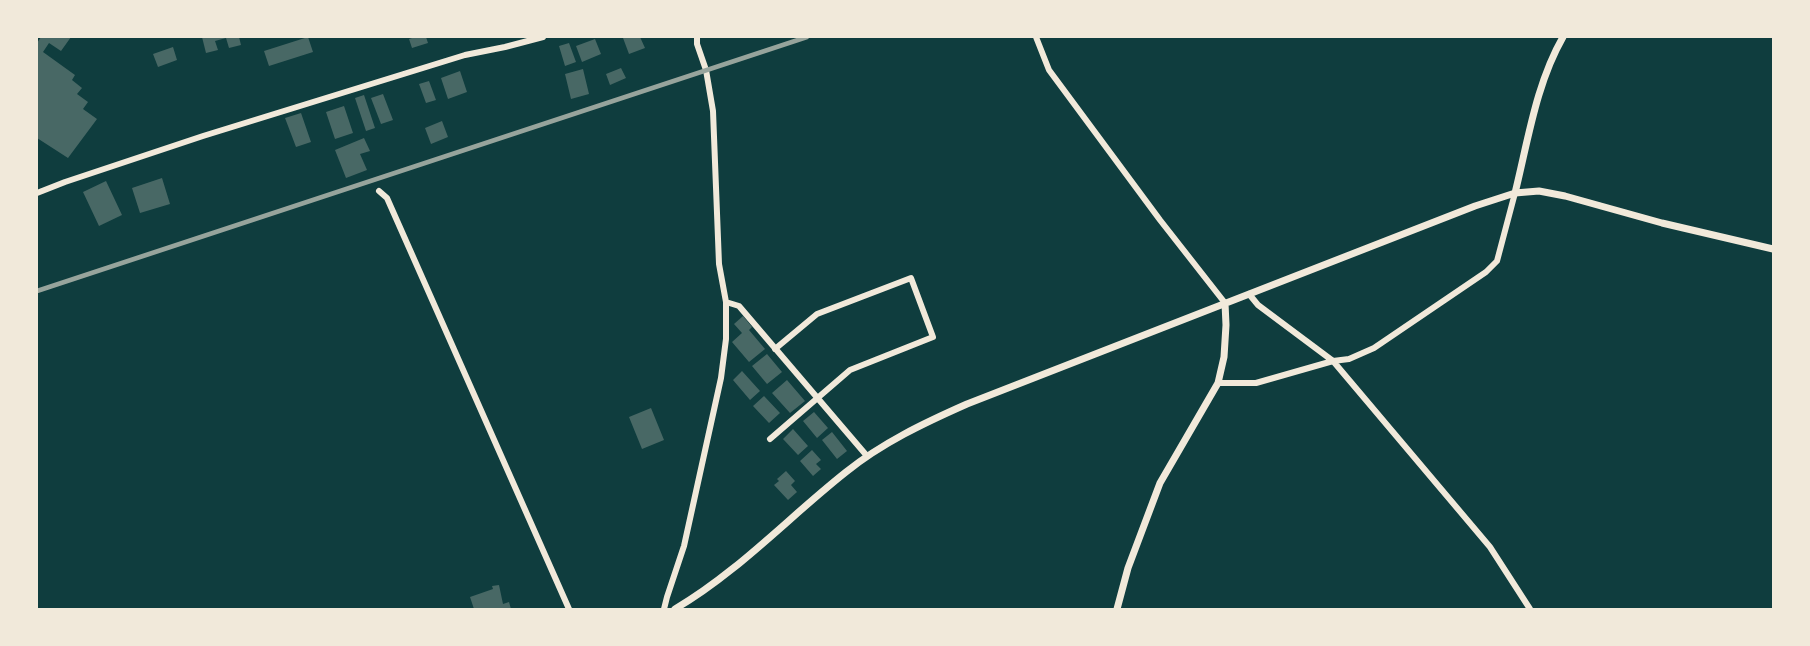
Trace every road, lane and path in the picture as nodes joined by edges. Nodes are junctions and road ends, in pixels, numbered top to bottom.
1 (543, 37) edge
2 (697, 37) edge
3 (1037, 37) edge
4 (1563, 37) edge
5 (379, 191) dead end
6 (37, 193) edge
7 (1515, 193) junction
8 (1773, 249) edge
9 (1249, 294) junction
10 (726, 302) junction
11 (1225, 303) junction
12 (775, 349) junction
13 (1333, 361) junction
14 (1218, 383) junction
15 (817, 398) junction
16 (770, 439) dead end
17 (867, 456) junction
18 (569, 609) edge
19 (664, 609) edge
20 (675, 609) edge
21 (1117, 609) edge
22 (1530, 609) edge

1 - 6 street
2 - 10 street
3 - 11 street
4 - 7 street
5 - 18 street
7 - 8 street
7 - 9 street
7 - 13 street
9 - 11 street
9 - 13 street
10 - 12 street
10 - 19 street
11 - 14 street
11 - 17 street
12 - 15 street
12 - 15 street
13 - 14 street
13 - 22 street
14 - 21 street
15 - 16 street
15 - 17 street
17 - 20 street

